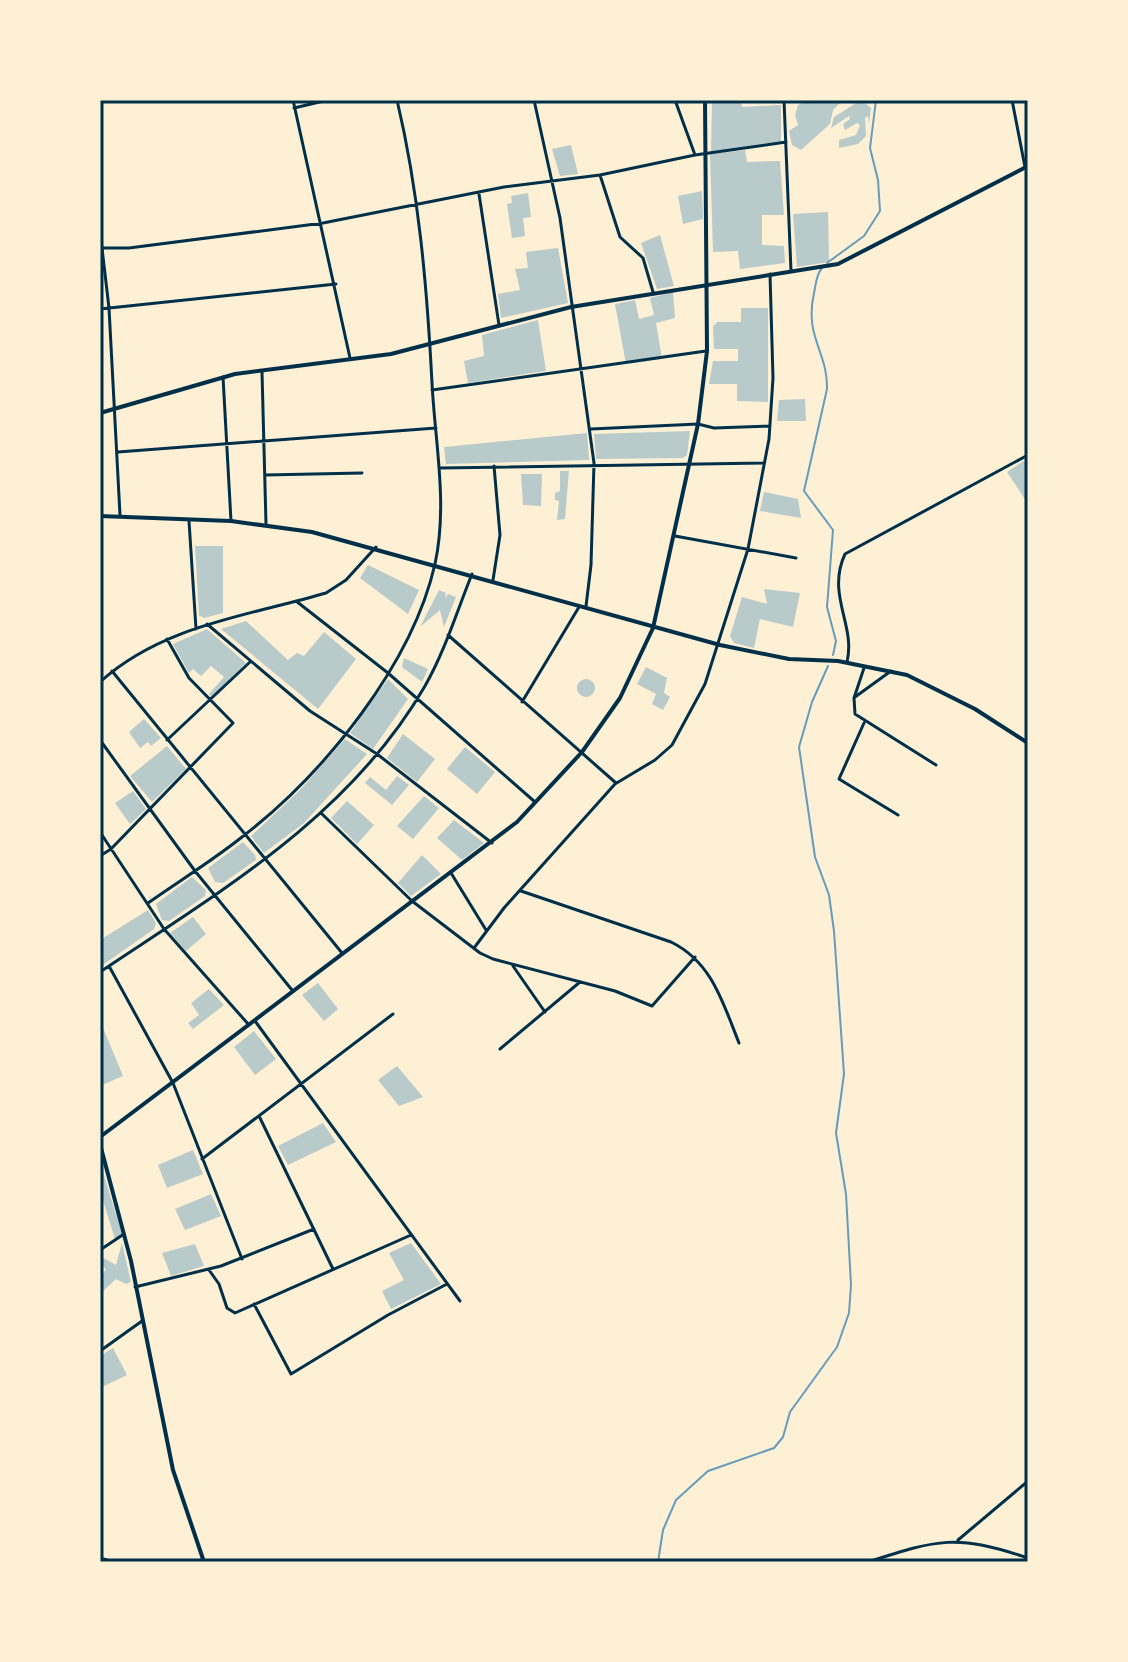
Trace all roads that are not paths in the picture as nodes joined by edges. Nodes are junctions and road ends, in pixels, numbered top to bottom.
1 (293, 100) edge
2 (328, 100) edge
3 (397, 100) edge
4 (544, 100) edge
5 (675, 100) edge
6 (705, 100) edge
7 (784, 100) edge
8 (1012, 100) edge
9 (534, 101) edge
10 (294, 108) junction
11 (786, 142) junction
12 (100, 143) edge
13 (705, 154) junction
14 (695, 155) junction
15 (1027, 166) edge
16 (600, 175) junction
17 (553, 180) junction
18 (479, 192) junction
19 (100, 196) edge
20 (418, 206) junction
21 (323, 223) junction
22 (100, 231) edge
23 (102, 248) junction
24 (791, 271) junction
25 (770, 274) junction
26 (708, 283) junction
27 (336, 284) junction
28 (653, 292) junction
29 (571, 307) junction
30 (109, 308) junction
31 (100, 309) edge
32 (499, 325) junction
33 (430, 344) junction
34 (707, 351) junction
35 (351, 359) junction
36 (262, 369) junction
37 (578, 371) junction
38 (223, 376) junction
39 (432, 390) junction
40 (115, 409) junction
41 (100, 413) edge
42 (698, 424) junction
43 (770, 426) junction
44 (436, 428) junction
45 (590, 429) junction
46 (265, 442) junction
47 (227, 445) junction
48 (118, 452) junction
49 (1028, 455) edge
50 (594, 463) junction
51 (692, 463) junction
52 (764, 463) junction
53 (494, 466) junction
54 (440, 468) junction
55 (362, 473) dead end
56 (265, 475) junction
57 (120, 515) junction
58 (100, 516) edge
59 (189, 519) junction
60 (231, 521) junction
61 (266, 524) junction
62 (675, 536) junction
63 (376, 547) junction
64 (748, 549) junction
65 (796, 558) dead end
66 (435, 563) junction
67 (472, 574) junction
68 (493, 580) junction
69 (296, 601) junction
70 (579, 607) junction
71 (585, 609) junction
72 (207, 624) junction
73 (653, 628) junction
74 (196, 629) junction
75 (448, 635) junction
76 (167, 639) junction
77 (720, 645) junction
78 (250, 662) junction
79 (847, 663) junction
80 (864, 667) junction
81 (112, 671) junction
82 (891, 671) junction
83 (388, 673) junction
84 (100, 682) edge
85 (854, 698) junction
86 (417, 699) junction
87 (210, 701) junction
88 (522, 702) junction
89 (865, 722) junction
90 (344, 734) junction
91 (100, 740) edge
92 (167, 740) junction
93 (1028, 743) edge
94 (582, 752) junction
95 (377, 754) junction
96 (936, 765) dead end
97 (190, 769) junction
98 (617, 783) junction
99 (537, 803) junction
100 (150, 809) junction
101 (322, 814) junction
102 (898, 815) dead end
103 (100, 832) edge
104 (244, 836) junction
105 (492, 843) junction
106 (111, 849) junction
107 (100, 856) edge
108 (265, 862) junction
109 (195, 871) junction
110 (451, 873) junction
111 (520, 890) junction
112 (216, 894) junction
113 (412, 901) junction
114 (148, 903) junction
115 (164, 929) junction
116 (486, 930) junction
117 (474, 948) junction
118 (343, 954) junction
119 (695, 957) junction
120 (511, 964) junction
121 (109, 966) junction
122 (100, 972) edge
123 (580, 981) junction
124 (293, 992) junction
125 (545, 1012) junction
126 (393, 1014) dead end
127 (255, 1021) junction
128 (249, 1025) junction
129 (739, 1043) dead end
130 (500, 1049) dead end
131 (173, 1083) junction
132 (301, 1086) junction
133 (260, 1117) junction
134 (100, 1137) edge
135 (100, 1144) edge
136 (202, 1159) junction
137 (314, 1229) junction
138 (124, 1234) junction
139 (411, 1235) junction
140 (100, 1250) edge
141 (242, 1259) junction
142 (333, 1269) junction
143 (209, 1270) junction
144 (447, 1284) junction
145 (135, 1287) junction
146 (460, 1301) dead end
147 (254, 1304) junction
148 (142, 1321) junction
149 (100, 1351) edge
150 (1028, 1481) edge
151 (958, 1540) junction
152 (1028, 1558) edge
153 (100, 1559) edge
154 (110, 1562) edge
155 (204, 1562) edge
156 (868, 1562) edge

1 - 10 street
2 - 10 street
3 - 20 street
4 - 9 street
5 - 14 street
6 - 13 street
7 - 11 street
8 - 15 street
9 - 17 street
10 - 21 street
11 - 13 street
11 - 24 street
12 - 19 street
13 - 14 street
13 - 26 street
14 - 16 street
15 - 24 street
16 - 17 street
16 - 28 street
17 - 18 street
17 - 29 street
18 - 20 street
18 - 32 street
20 - 21 street
20 - 33 street
21 - 23 street
21 - 27 street
22 - 23 street
23 - 30 street
24 - 25 street
25 - 26 street
25 - 43 street
26 - 28 street
26 - 34 street
27 - 30 street
27 - 35 street
28 - 29 street
29 - 32 street
29 - 37 street
30 - 31 street
30 - 40 street
32 - 33 street
33 - 35 street
33 - 39 street
34 - 37 street
34 - 42 street
35 - 36 street
36 - 38 street
36 - 46 street
37 - 39 street
37 - 45 street
38 - 40 street
38 - 47 street
39 - 44 street
40 - 41 street
40 - 48 street
42 - 43 street
42 - 45 street
42 - 51 street
43 - 52 street
44 - 46 street
44 - 54 street
45 - 50 street
46 - 47 street
46 - 56 street
47 - 48 street
47 - 60 street
48 - 57 street
49 - 79 street
50 - 51 street
50 - 53 street
50 - 71 street
51 - 52 street
51 - 62 street
52 - 64 street
53 - 54 street
53 - 68 street
54 - 66 street
55 - 56 street
56 - 61 street
57 - 58 street
57 - 59 street
59 - 60 street
59 - 74 street
60 - 61 street
61 - 63 street
62 - 64 street
62 - 73 street
63 - 66 street
63 - 69 street
64 - 65 street
64 - 77 street
66 - 67 street
66 - 83 street
67 - 68 street
67 - 75 street
68 - 70 street
69 - 72 street
69 - 83 street
70 - 71 street
70 - 88 street
71 - 73 street
72 - 74 street
72 - 78 street
73 - 77 street
73 - 94 street
74 - 76 street
75 - 86 street
75 - 88 street
76 - 81 street
76 - 87 street
77 - 79 street
77 - 98 street
78 - 87 street
78 - 90 street
79 - 80 street
80 - 82 street
80 - 85 street
81 - 84 street
81 - 92 street
82 - 85 street
82 - 93 street
83 - 86 street
83 - 90 street
85 - 89 street
86 - 95 street
86 - 99 street
87 - 92 street
87 - 97 street
88 - 94 street
89 - 96 street
89 - 102 street
90 - 95 street
90 - 104 street
91 - 100 street
92 - 97 street
94 - 98 street
94 - 99 street
95 - 101 street
95 - 105 street
97 - 100 street
97 - 104 street
98 - 111 street
99 - 105 street
100 - 106 street
100 - 109 street
101 - 108 street
101 - 113 street
103 - 106 street
104 - 108 street
104 - 109 street
105 - 110 street
106 - 107 street
106 - 114 street
108 - 112 street
108 - 118 street
109 - 112 street
109 - 114 street
110 - 113 street
110 - 116 street
111 - 116 street
111 - 119 street
112 - 115 street
112 - 124 street
113 - 117 street
113 - 118 street
114 - 115 street
115 - 121 street
115 - 128 street
116 - 117 street
117 - 120 street
118 - 124 street
119 - 123 street
119 - 129 street
120 - 123 street
120 - 125 street
121 - 122 street
121 - 131 street
123 - 125 street
124 - 127 street
125 - 130 street
126 - 132 street
127 - 128 street
127 - 132 street
128 - 131 street
131 - 134 street
131 - 136 street
132 - 133 street
132 - 139 street
133 - 136 street
133 - 137 street
135 - 138 street
136 - 141 street
137 - 141 street
137 - 142 street
138 - 140 street
138 - 145 street
139 - 142 street
139 - 144 street
141 - 143 street
142 - 147 street
143 - 145 street
143 - 147 street
144 - 146 street
144 - 147 street
145 - 148 street
148 - 149 street
148 - 155 street
150 - 151 street
151 - 152 street
151 - 156 street
153 - 154 main road

